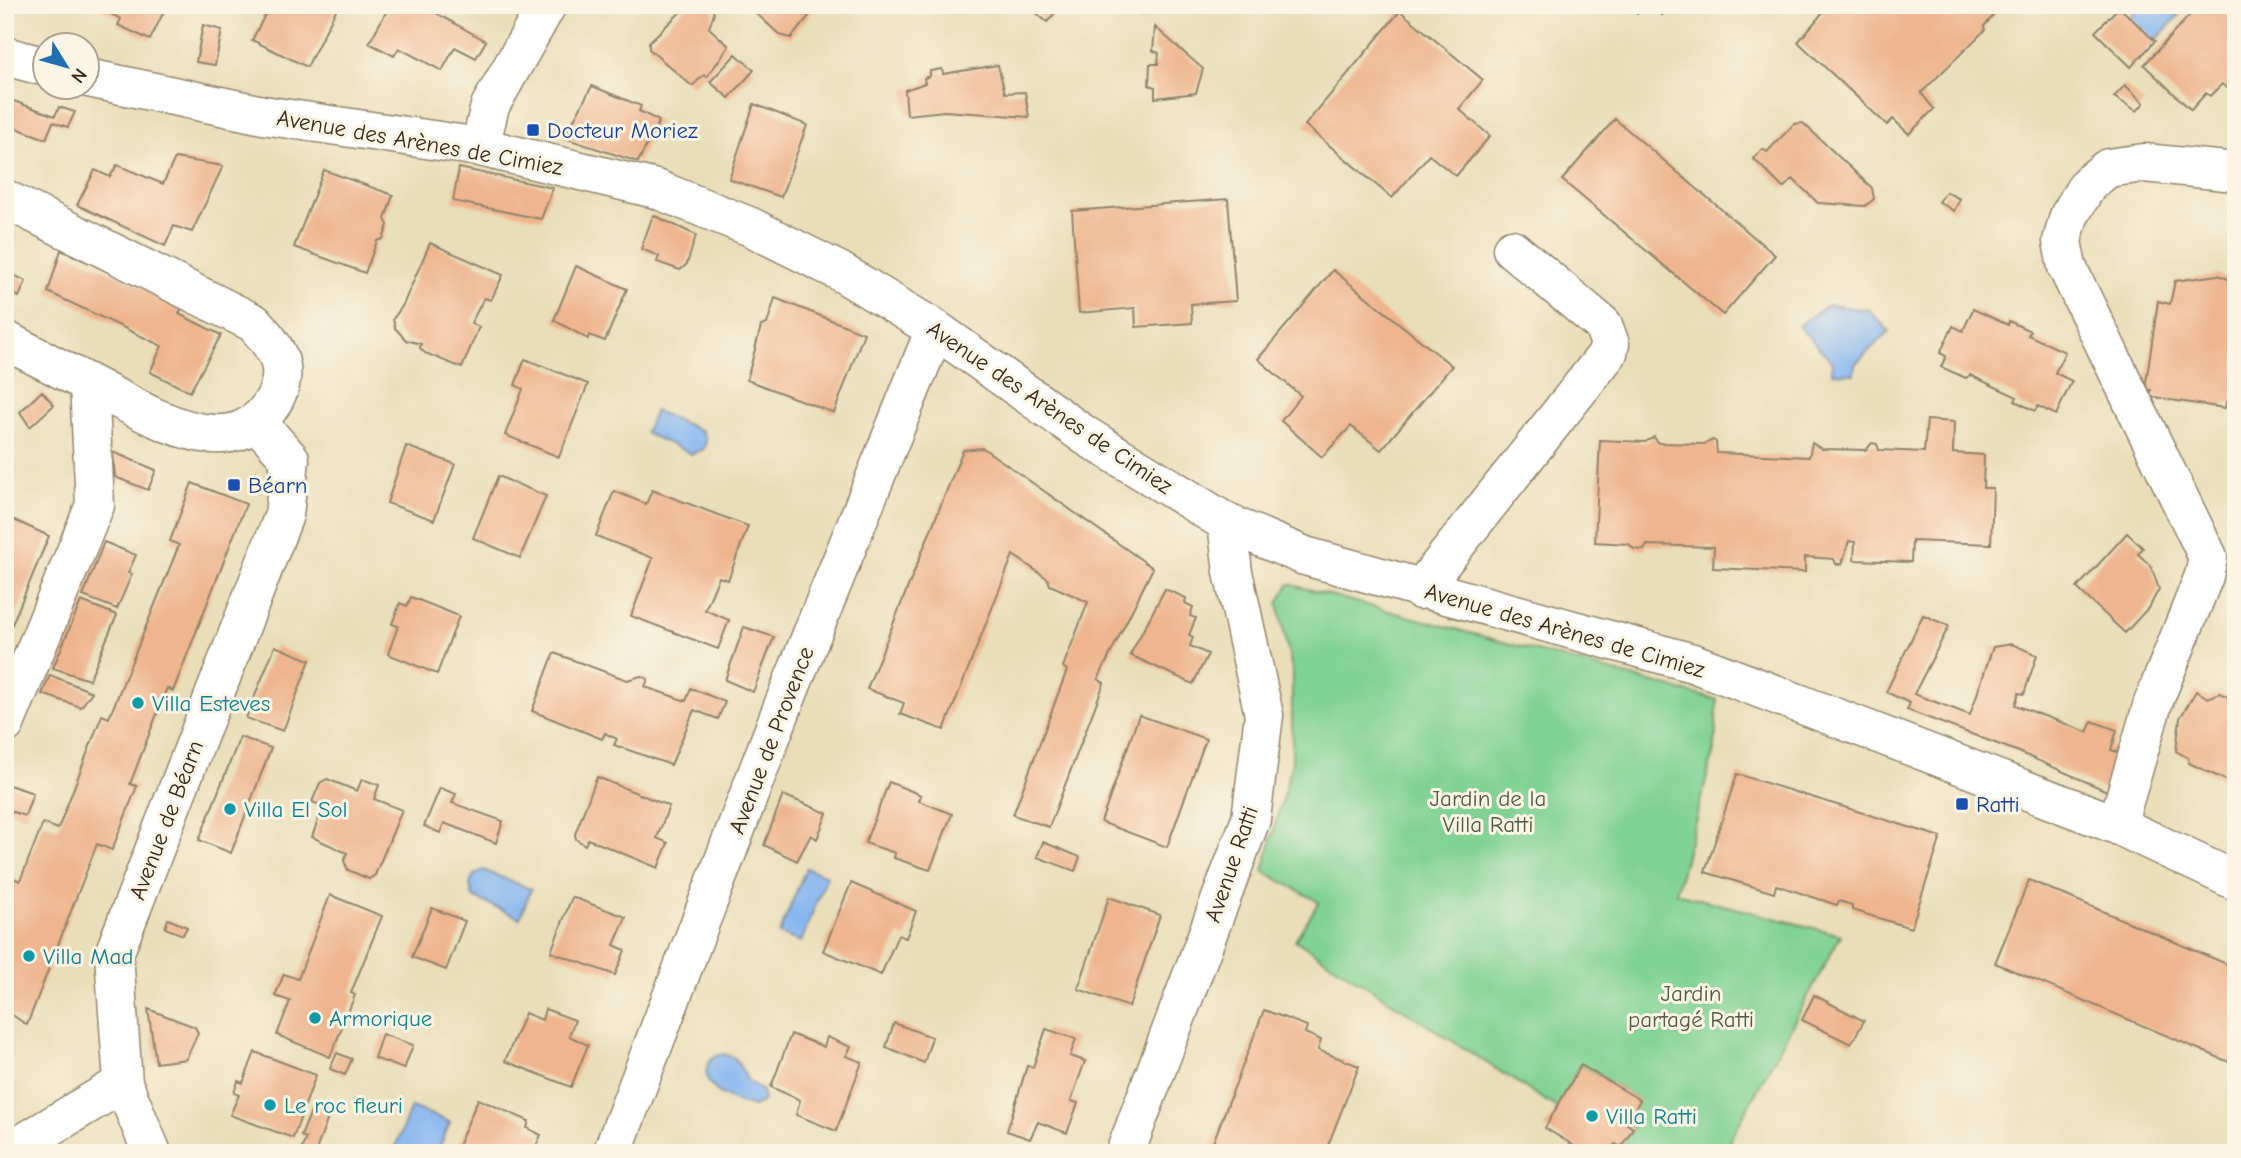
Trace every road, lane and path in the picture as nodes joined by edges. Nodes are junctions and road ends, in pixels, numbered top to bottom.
1 (547, 5) edge
2 (5, 57) edge
3 (32, 64) edge
4 (102, 81) edge
5 (480, 146) junction
6 (2236, 173) edge
7 (5, 199) edge
8 (1512, 249) dead end
9 (935, 329) junction
10 (5, 340) edge
11 (89, 384) junction
12 (257, 422) junction
13 (1227, 523) junction
14 (1420, 590) junction
15 (5, 724) edge
16 (2117, 825) junction
17 (2236, 881) edge
18 (123, 1083) junction
19 (8, 1153) edge
20 (152, 1153) edge
21 (612, 1153) edge
22 (1125, 1153) edge

1 - 5 street
2 - 3 street
4 - 5 street, Avenue des Arènes de Cimiez
5 - 9 street, Avenue des Arènes de Cimiez
6 - 16 street
7 - 12 street
8 - 14 street
9 - 13 street, Avenue des Arènes de Cimiez
9 - 21 street, Avenue de Provence
10 - 11 street
11 - 12 street
11 - 15 street
12 - 18 street, Avenue de Béarn
13 - 14 street, Avenue des Arènes de Cimiez
13 - 22 street, Avenue Ratti
14 - 16 street, Avenue des Arènes de Cimiez
16 - 17 street, Avenue des Arènes de Cimiez
18 - 19 street
18 - 20 street, Avenue de Béarn

